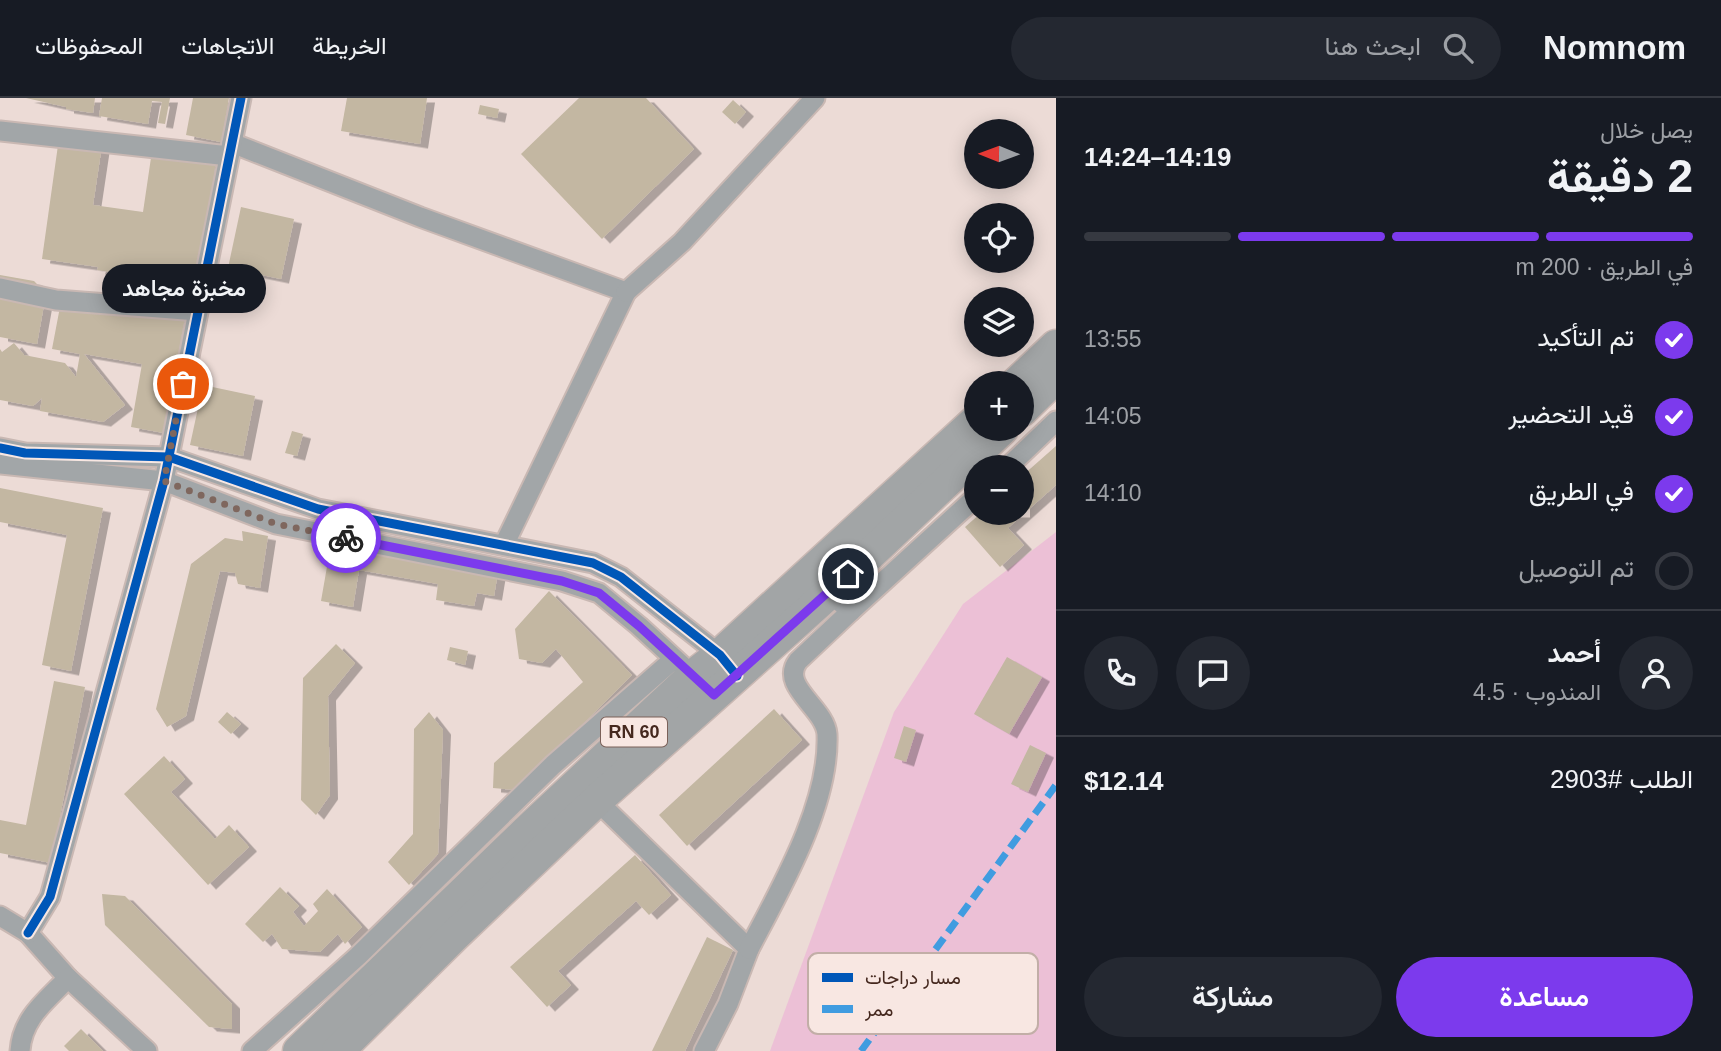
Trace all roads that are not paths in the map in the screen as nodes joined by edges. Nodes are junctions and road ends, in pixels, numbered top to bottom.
1 (241, 98) edge
2 (815, 98) edge
3 (0, 131) edge
4 (231, 150) junction
5 (0, 288) edge
6 (626, 292) junction
7 (198, 311) junction
8 (1056, 346) edge
9 (1030, 371) edge
10 (1056, 377) edge
11 (1034, 398) edge
12 (1056, 421) edge
13 (964, 432) edge
14 (991, 441) edge
15 (0, 448) edge
16 (1021, 455) edge
17 (169, 457) junction
18 (0, 464) edge
19 (164, 481) junction
20 (964, 506) edge
21 (504, 545) junction
22 (840, 602) junction
23 (708, 672) junction
24 (588, 792) junction
25 (0, 916) edge
26 (28, 933) junction
27 (750, 949) junction
28 (68, 978) junction
29 (20, 1051) edge
30 (147, 1051) edge
31 (252, 1051) edge
32 (299, 1051) edge
33 (338, 1051) edge
34 (704, 1051) edge

1 - 4 street
2 - 6 street
3 - 4 street
4 - 6 street
4 - 7 street
5 - 7 street
6 - 21 street
7 - 17 street
8 - 9 main road
10 - 11 main road
12 - 16 street
13 - 23 main road, RN 60
14 - 22 main road, RN 60
15 - 17 street
17 - 19 street
17 - 21 street
18 - 19 street
19 - 23 street
19 - 26 street
20 - 22 street
21 - 23 street
22 - 23 main road, RN 60
22 - 27 street
23 - 24 main road, RN 60
23 - 31 street
24 - 27 street
24 - 32 main road, RN 60
24 - 33 main road, RN 60
25 - 26 street
26 - 28 street
27 - 34 street
28 - 29 street
28 - 30 street

